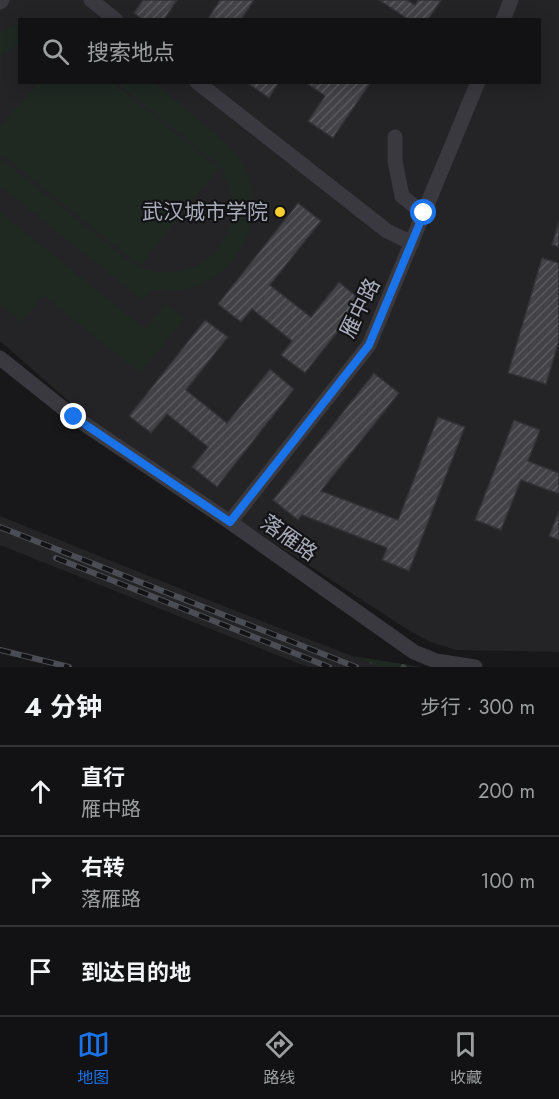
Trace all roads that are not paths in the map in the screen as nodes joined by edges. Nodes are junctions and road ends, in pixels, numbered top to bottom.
1 (92, 0) edge
2 (511, 0) edge
3 (114, 18) edge
4 (504, 18) edge
5 (200, 84) edge
6 (477, 84) edge
7 (395, 137) dead end
8 (424, 213) junction
9 (412, 243) junction
10 (0, 358) edge
11 (230, 522) junction
12 (475, 667) edge

1 - 3 street
2 - 4 street
5 - 9 street
6 - 8 street, 雁中路
7 - 8 street
8 - 9 street, 雁中路
9 - 11 street, 雁中路
10 - 11 street, 落雁路
11 - 12 street, 落雁路

